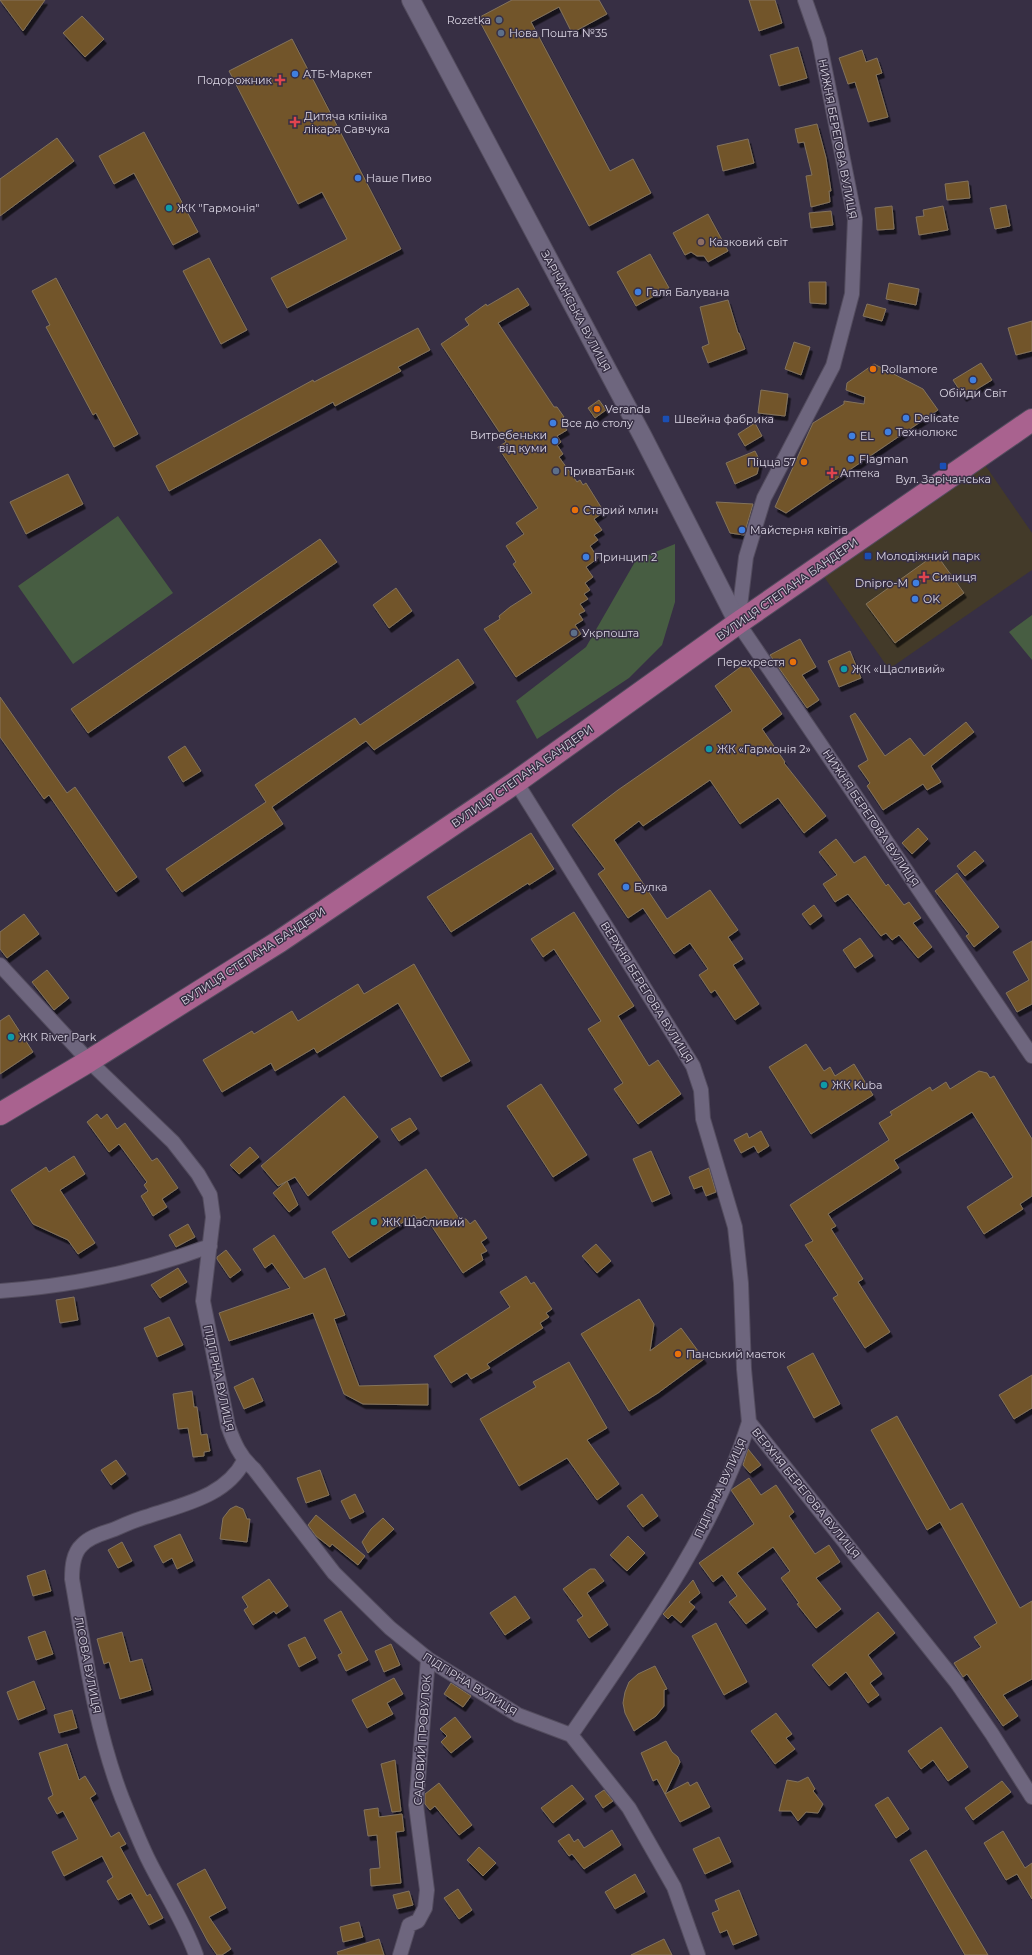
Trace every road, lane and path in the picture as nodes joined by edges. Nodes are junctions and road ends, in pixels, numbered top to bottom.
1 (412, 0) edge
2 (805, 0) edge
3 (1032, 420) edge
4 (738, 623) junction
5 (516, 782) junction
6 (0, 965) edge
7 (1032, 1056) edge
8 (88, 1061) junction
9 (0, 1114) edge
10 (210, 1246) junction
11 (0, 1292) edge
12 (749, 1422) junction
13 (244, 1460) junction
14 (428, 1659) junction
15 (571, 1735) junction
16 (1032, 1797) edge
17 (196, 1955) edge
18 (400, 1955) edge
19 (698, 1955) edge

1 - 4 street, ЗАРІЧАНСЬКА ВУЛИЦЯ
2 - 4 street, НИЖНЯ БЕРЕГОВА ВУЛИЦЯ
3 - 4 main road, ВУЛИЦЯ СТЕПАНА БАНДЕРИ
4 - 5 main road, ВУЛИЦЯ СТЕПАНА БАНДЕРИ
4 - 7 street, НИЖНЯ БЕРЕГОВА ВУЛИЦЯ
5 - 8 main road, ВУЛИЦЯ СТЕПАНА БАНДЕРИ
5 - 12 street, ВЕРХНЯ БЕРЕГОВА ВУЛИЦЯ
6 - 8 street, ПІДГІРНА ВУЛИЦЯ
8 - 9 main road, ВУЛИЦЯ СТЕПАНА БАНДЕРИ
8 - 10 street, ПІДГІРНА ВУЛИЦЯ
10 - 11 street
10 - 13 street, ПІДГІРНА ВУЛИЦЯ
12 - 15 street, ПІДГІРНА ВУЛИЦЯ
12 - 16 street, ВЕРХНЯ БЕРЕГОВА ВУЛИЦЯ
13 - 14 street, ПІДГІРНА ВУЛИЦЯ
13 - 17 street, ЛІСОВА ВУЛИЦЯ
14 - 15 street, ПІДГІРНА ВУЛИЦЯ
14 - 18 street, САДОВИЙ ПРОВУЛОК
15 - 19 street

